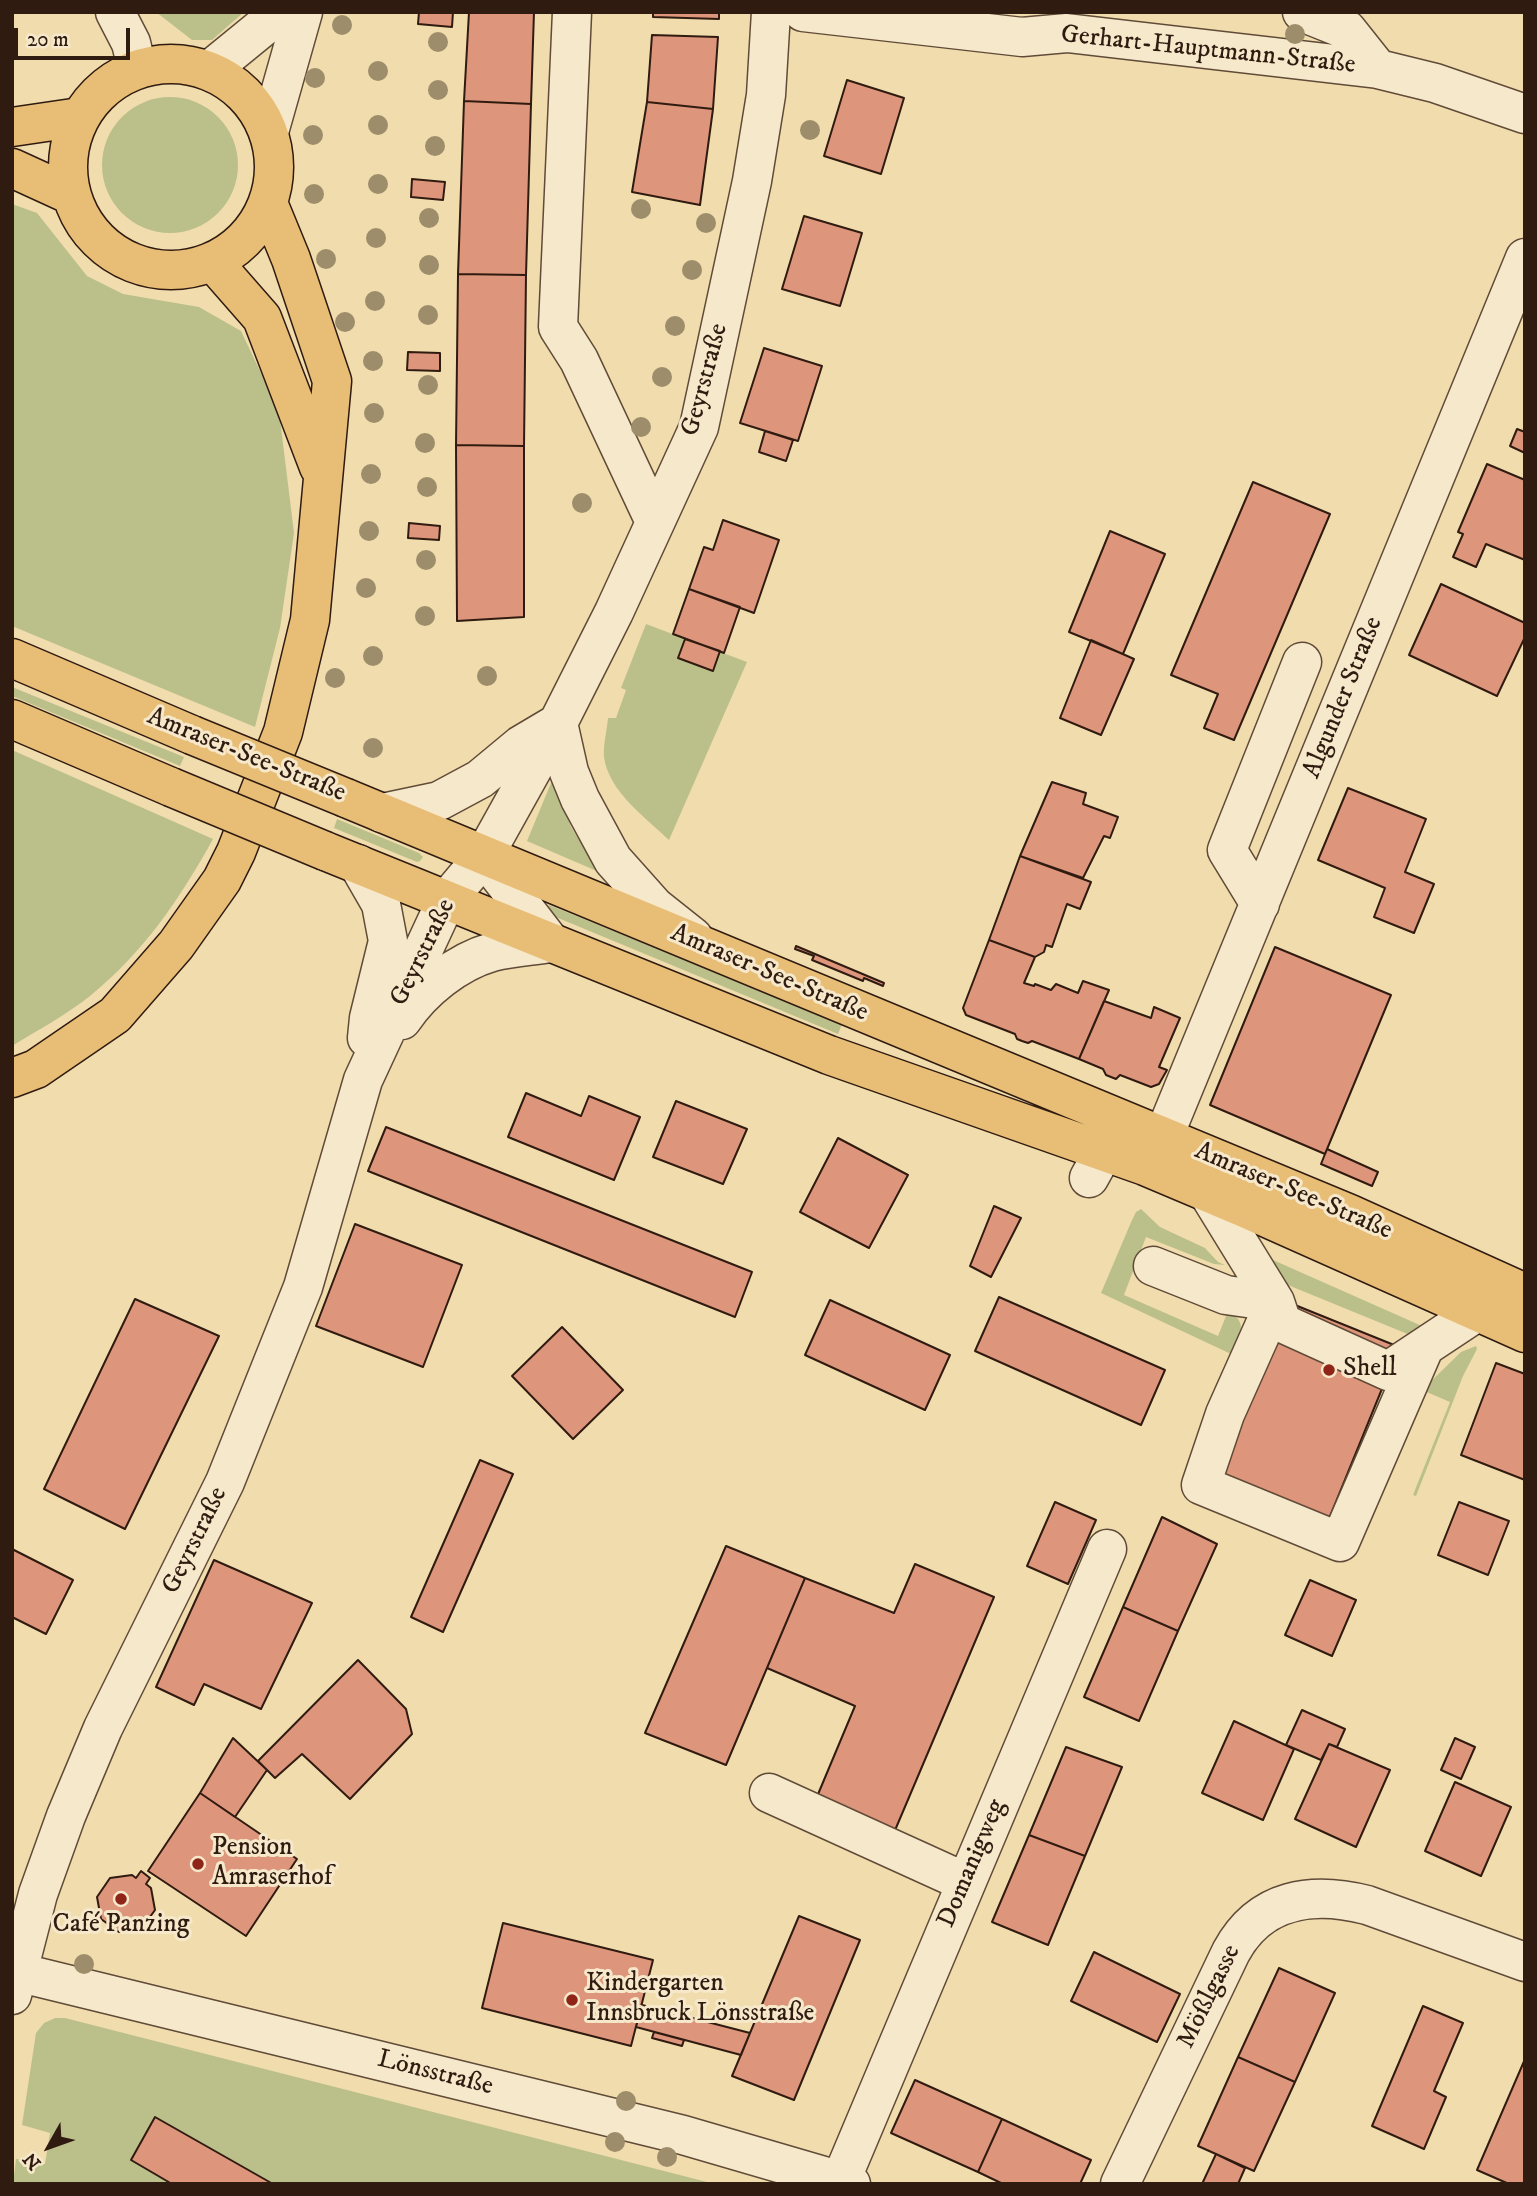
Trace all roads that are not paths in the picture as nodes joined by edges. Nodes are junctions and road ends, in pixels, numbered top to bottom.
1 (115, 12) edge
2 (281, 12) edge
3 (303, 12) edge
4 (572, 12) edge
5 (771, 12) edge
6 (803, 12) edge
7 (1302, 12) edge
8 (1357, 18) edge
9 (1056, 23) edge
10 (137, 68) junction
11 (1378, 69) junction
12 (210, 70) junction
13 (1510, 97) edge
14 (80, 117) junction
15 (12, 127) edge
16 (269, 132) junction
17 (12, 168) edge
18 (72, 195) junction
19 (268, 203) junction
20 (1525, 258) edge
21 (213, 262) junction
22 (322, 475) junction
23 (655, 522) junction
24 (12, 658) edge
25 (1302, 662) dead end
26 (12, 719) edge
27 (558, 723) junction
28 (382, 813) junction
29 (484, 856) junction
30 (342, 857) junction
31 (446, 901) junction
32 (1260, 904) junction
33 (551, 943) junction
34 (706, 947) junction
35 (12, 1078) edge
36 (363, 1080) junction
37 (1163, 1138) junction
38 (1208, 1193) junction
39 (1153, 1266) dead end
40 (1525, 1293) edge
41 (1275, 1302) junction
42 (1477, 1312) junction
43 (1525, 1333) edge
44 (1424, 1348) junction
45 (1107, 1549) dead end
46 (769, 1793) dead end
47 (965, 1882) junction
48 (1525, 1962) edge
49 (15, 1984) edge
50 (846, 2182) edge
51 (1120, 2184) edge

1 - 10 street
2 - 12 street
3 - 16 street
4 - 23 street
5 - 23 street, Geyrstraße
6 - 9 street, Gerhart-Hauptmann-Straße
7 - 8 street
8 - 11 street
9 - 11 street, Gerhart-Hauptmann-Straße
10 - 12 main road
10 - 14 main road
11 - 13 street, Gerhart-Hauptmann-Straße
12 - 16 main road
14 - 15 main road
14 - 18 main road
16 - 19 main road
17 - 18 main road
18 - 21 main road
19 - 21 main road
19 - 22 main road
20 - 32 street, Algunder Straße
21 - 22 main road
22 - 35 main road
23 - 27 street, Geyrstraße
24 - 28 main road, Amraser-See-Straße, bridge
25 - 32 street
26 - 30 main road, Amraser-See-Straße, bridge
27 - 28 street
27 - 29 street, Geyrstraße
27 - 34 street
28 - 29 main road, Amraser-See-Straße
29 - 31 street, Geyrstraße
29 - 33 street
29 - 34 main road, Amraser-See-Straße
30 - 31 main road, Amraser-See-Straße
30 - 36 street, Geyrstraße
31 - 33 main road, Amraser-See-Straße
31 - 36 street, Geyrstraße
32 - 37 street, Algunder Straße
33 - 36 street, Geyrstraße
33 - 38 main road, Amraser-See-Straße
34 - 37 main road, Amraser-See-Straße
36 - 49 street, Geyrstraße
37 - 40 main road, Amraser-See-Straße
38 - 41 street
38 - 42 main road, Amraser-See-Straße
39 - 41 street
41 - 44 street
41 - 44 street
42 - 43 main road, Amraser-See-Straße
42 - 44 street
45 - 47 street, Domanigweg
46 - 47 street
47 - 50 street, Domanigweg
48 - 51 street, Mößlgasse
49 - 50 street, Lönsstraße

